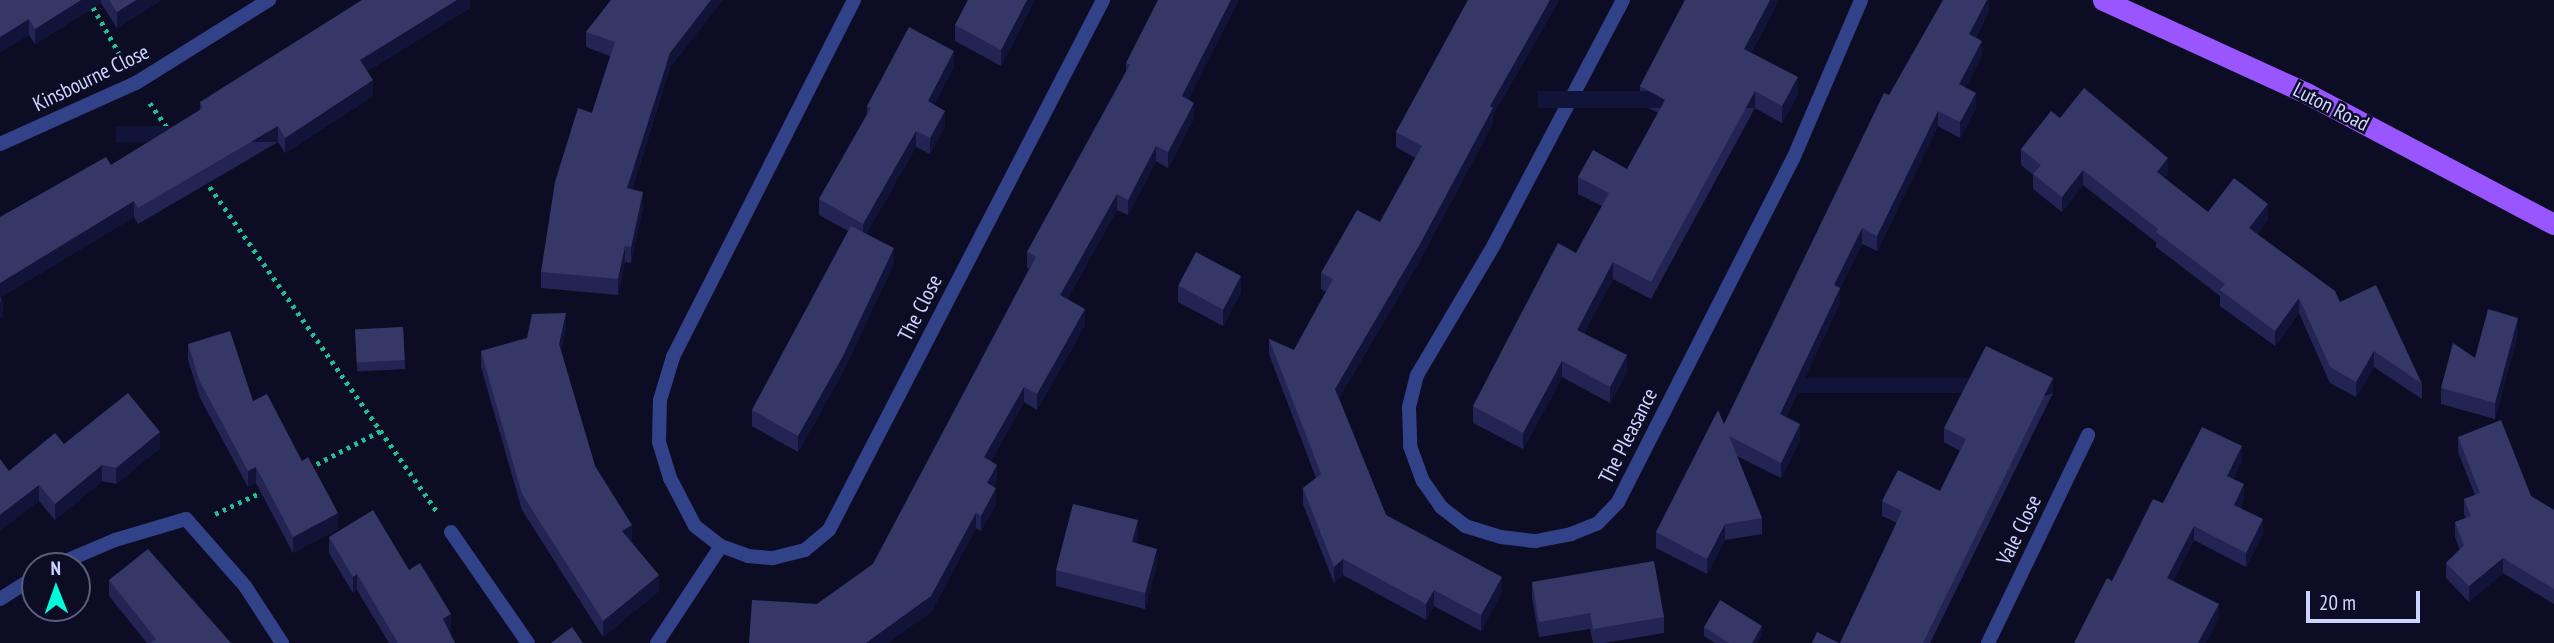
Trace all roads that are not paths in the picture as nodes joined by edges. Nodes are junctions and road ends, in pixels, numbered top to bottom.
1 (269, 0) edge
2 (854, 0) edge
3 (1103, 0) edge
4 (1623, 0) edge
5 (1861, 0) edge
6 (2103, 0) edge
7 (0, 144) edge
8 (2554, 224) edge
9 (2088, 435) dead end
10 (451, 532) road end
11 (721, 546) junction
12 (87, 552) edge
13 (21, 586) edge
14 (0, 599) edge
15 (282, 643) edge
16 (528, 643) edge
17 (657, 643) edge
18 (1988, 643) edge

1 - 7 street, Kinsbourne Close
2 - 11 street, The Close
3 - 11 street, The Close
4 - 5 street, The Pleasance
6 - 8 main road, Luton Road
9 - 18 street, Vale Close
10 - 16 street
11 - 17 street
12 - 15 street
13 - 14 street

